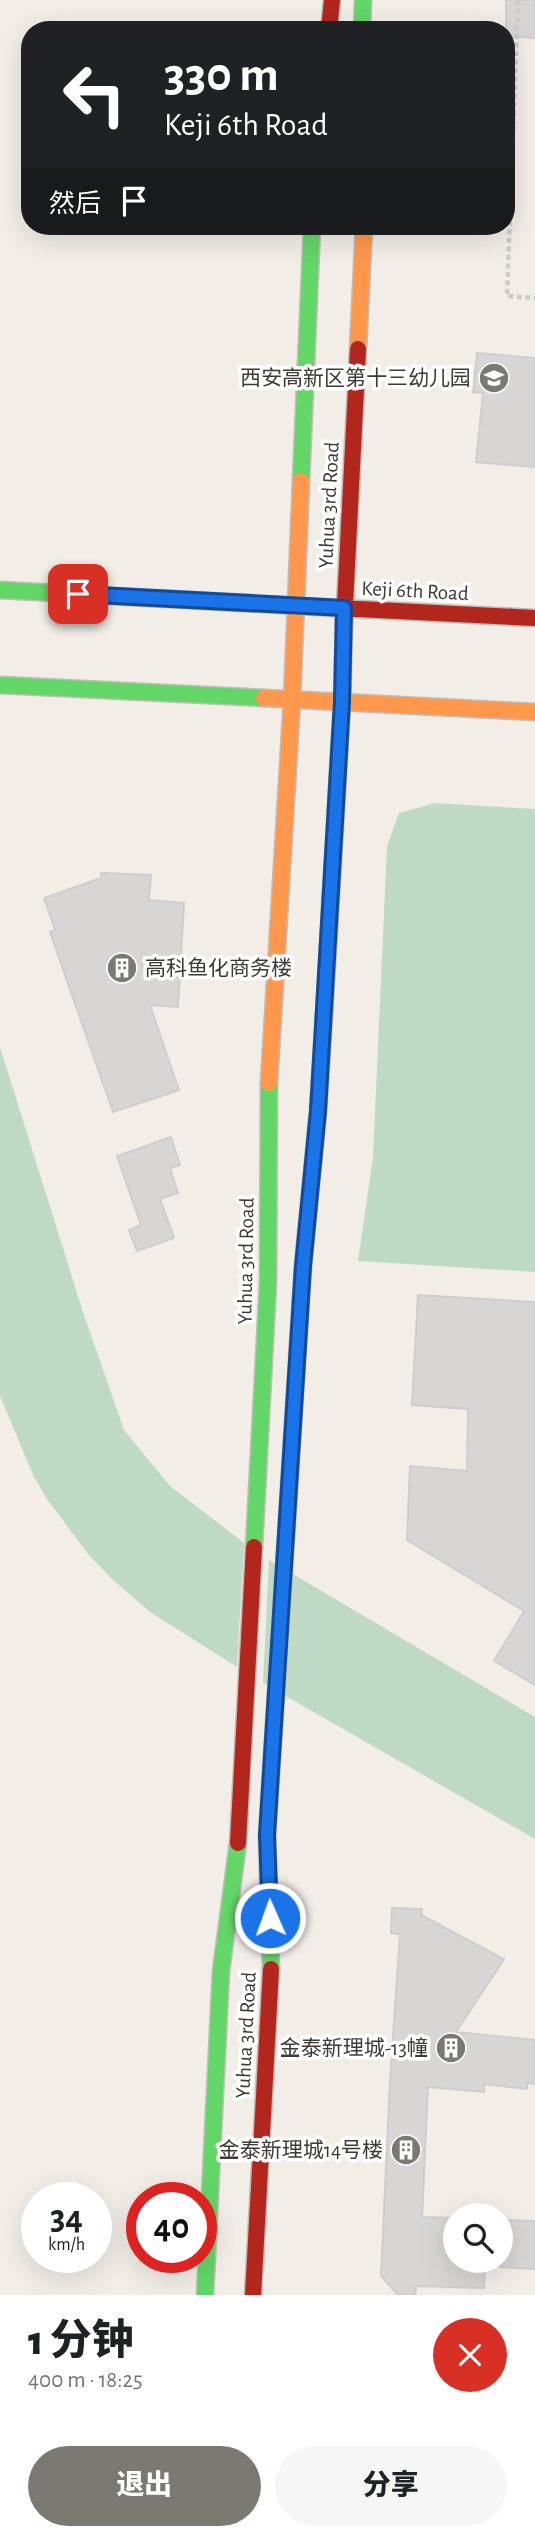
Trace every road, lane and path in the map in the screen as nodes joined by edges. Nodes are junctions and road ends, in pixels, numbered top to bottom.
1 (332, 0) edge
2 (363, 0) edge
3 (518, 0) edge
4 (330, 21) edge
5 (362, 21) edge
6 (515, 81) edge
7 (312, 235) edge
8 (364, 235) edge
9 (509, 235) edge
10 (535, 298) edge
11 (0, 590) edge
12 (294, 606) junction
13 (344, 608) junction
14 (535, 618) edge
15 (0, 685) edge
16 (292, 700) junction
17 (342, 702) junction
18 (535, 712) edge
19 (209, 2292) edge
20 (249, 2294) edge

1 - 4 street
2 - 5 street
3 - 6 path
7 - 12 street, Yuhua 3rd Road
8 - 13 street, Yuhua 3rd Road
9 - 10 path
11 - 12 street, Keji 6th Road
12 - 13 street, Keji 6th Road
12 - 16 street, Yuhua 3rd Road
13 - 14 street, Keji 6th Road
13 - 17 street, Yuhua 3rd Road
15 - 16 street
16 - 17 street
16 - 19 street, Yuhua 3rd Road
17 - 18 street
17 - 20 street, Yuhua 3rd Road

